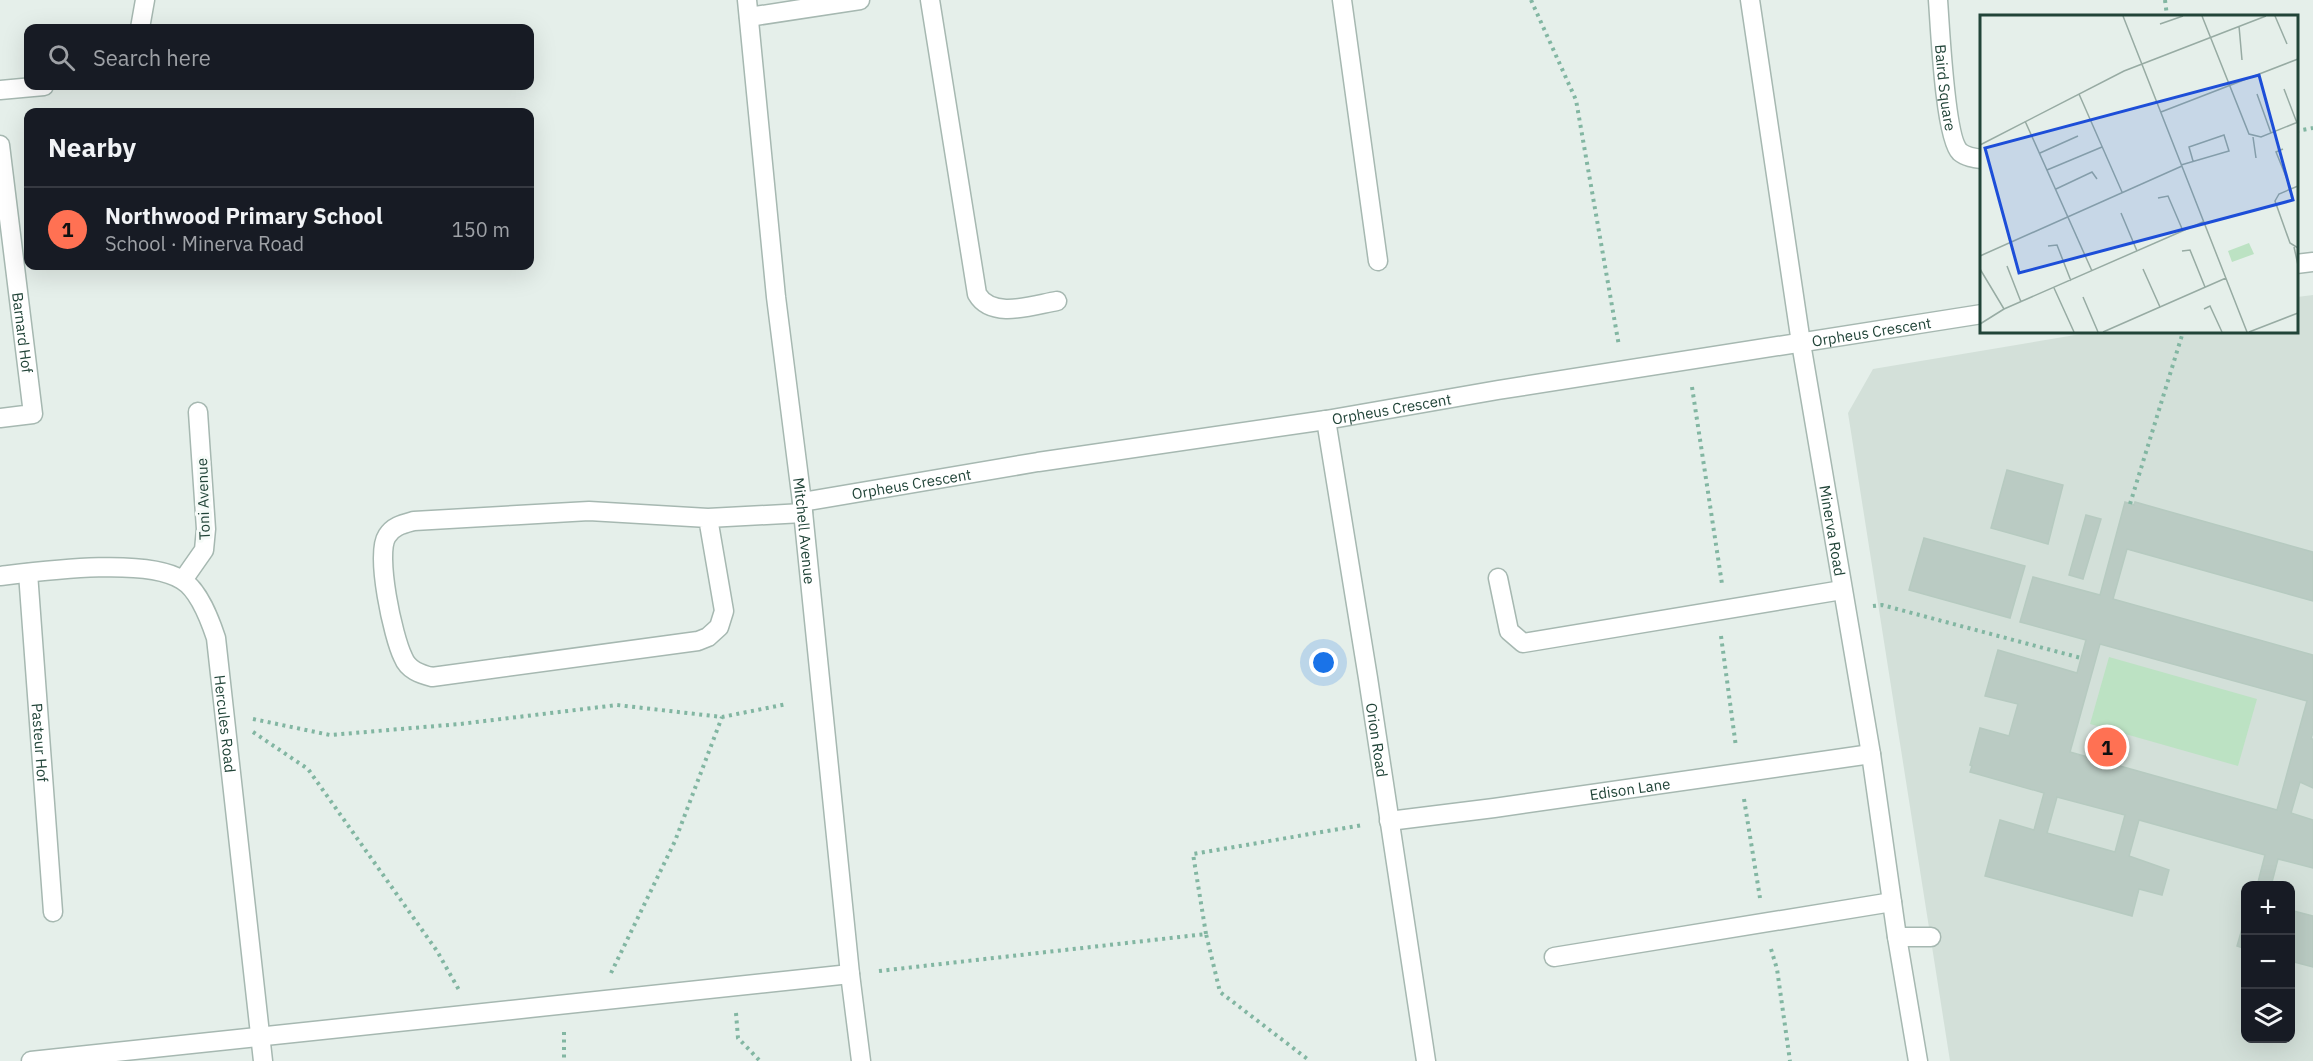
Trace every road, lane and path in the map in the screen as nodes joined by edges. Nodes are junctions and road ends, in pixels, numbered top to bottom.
1 (145, 0) edge
2 (860, 0) edge
3 (930, 0) edge
4 (1342, 0) edge
5 (1531, 0) edge
6 (1750, 0) edge
7 (1938, 0) edge
8 (2164, 0) edge
9 (748, 9) edge
10 (2167, 15) edge
11 (141, 24) edge
12 (24, 88) edge
13 (0, 90) edge
14 (2313, 128) edge
15 (2298, 131) edge
16 (0, 146) edge
17 (1980, 159) edge
18 (1378, 261) dead end
19 (2313, 261) edge
20 (2298, 264) edge
21 (1057, 301) dead end
22 (1980, 314) edge
23 (2183, 333) edge
24 (1801, 343) junction
25 (1688, 360) junction
26 (1623, 371) junction
27 (198, 412) dead end
28 (0, 418) edge
29 (1326, 420) junction
30 (2130, 504) dead end
31 (803, 508) junction
32 (708, 518) junction
33 (28, 573) junction
34 (0, 576) edge
35 (1498, 578) dead end
36 (183, 580) junction
37 (1842, 590) junction
38 (1726, 609) junction
39 (1846, 611) junction
40 (2081, 658) dead end
41 (787, 704) dead end
42 (224, 713) junction
43 (722, 717) junction
44 (1871, 754) junction
45 (1740, 772) junction
46 (1389, 821) junction
47 (1892, 902) junction
48 (53, 912) dead end
49 (1764, 923) junction
50 (1206, 934) junction
51 (1897, 937) junction
52 (1931, 937) dead end
53 (1554, 957) dead end
54 (879, 971) dead end
55 (850, 974) junction
56 (734, 986) junction
57 (598, 1000) junction
58 (472, 1013) junction
59 (261, 1036) junction
60 (31, 1061) edge
61 (263, 1061) edge
62 (564, 1061) edge
63 (760, 1061) edge
64 (861, 1061) edge
65 (1310, 1061) edge
66 (1426, 1061) edge
67 (1790, 1061) edge
68 (1918, 1061) edge

1 - 11 street
2 - 9 street
3 - 21 street
4 - 18 street
5 - 26 path
6 - 24 street, Minerva Road
7 - 17 street, Baird Square
8 - 10 path
9 - 31 street, Mitchell Avenue
12 - 13 street
14 - 15 path
16 - 28 street, Barnard Hof
19 - 20 street
22 - 24 street, Orpheus Crescent
23 - 30 path
24 - 25 street, Orpheus Crescent
24 - 37 street, Minerva Road
25 - 26 street, Orpheus Crescent
25 - 38 path
26 - 29 street, Orpheus Crescent
27 - 36 street, Toni Avenue
29 - 31 street, Orpheus Crescent
29 - 46 street, Orion Road
31 - 32 street, Orpheus Crescent
31 - 55 street, Mitchell Avenue
32 - 32 street, Orpheus Crescent
33 - 34 street
33 - 36 street
33 - 48 street, Pasteur Hof
35 - 38 street
36 - 42 street, Hercules Road
37 - 38 street
37 - 39 street, Minerva Road
38 - 45 path
39 - 40 path
39 - 44 street, Minerva Road
41 - 43 path
42 - 43 path
42 - 58 path
42 - 59 street, Hercules Road
43 - 57 path
44 - 45 street, Edison Lane
44 - 47 street, Minerva Road
45 - 46 street, Edison Lane
45 - 49 path
46 - 50 path
46 - 66 street, Orion Road
47 - 49 street
47 - 51 street, Minerva Road
49 - 53 street
49 - 67 path
50 - 54 path
50 - 65 path
51 - 52 street
51 - 68 street, Minerva Road
55 - 56 street
55 - 64 street, Mitchell Avenue
56 - 57 street
56 - 63 path
57 - 58 street
57 - 62 path
58 - 59 street
59 - 60 street
59 - 61 street, Hercules Road

